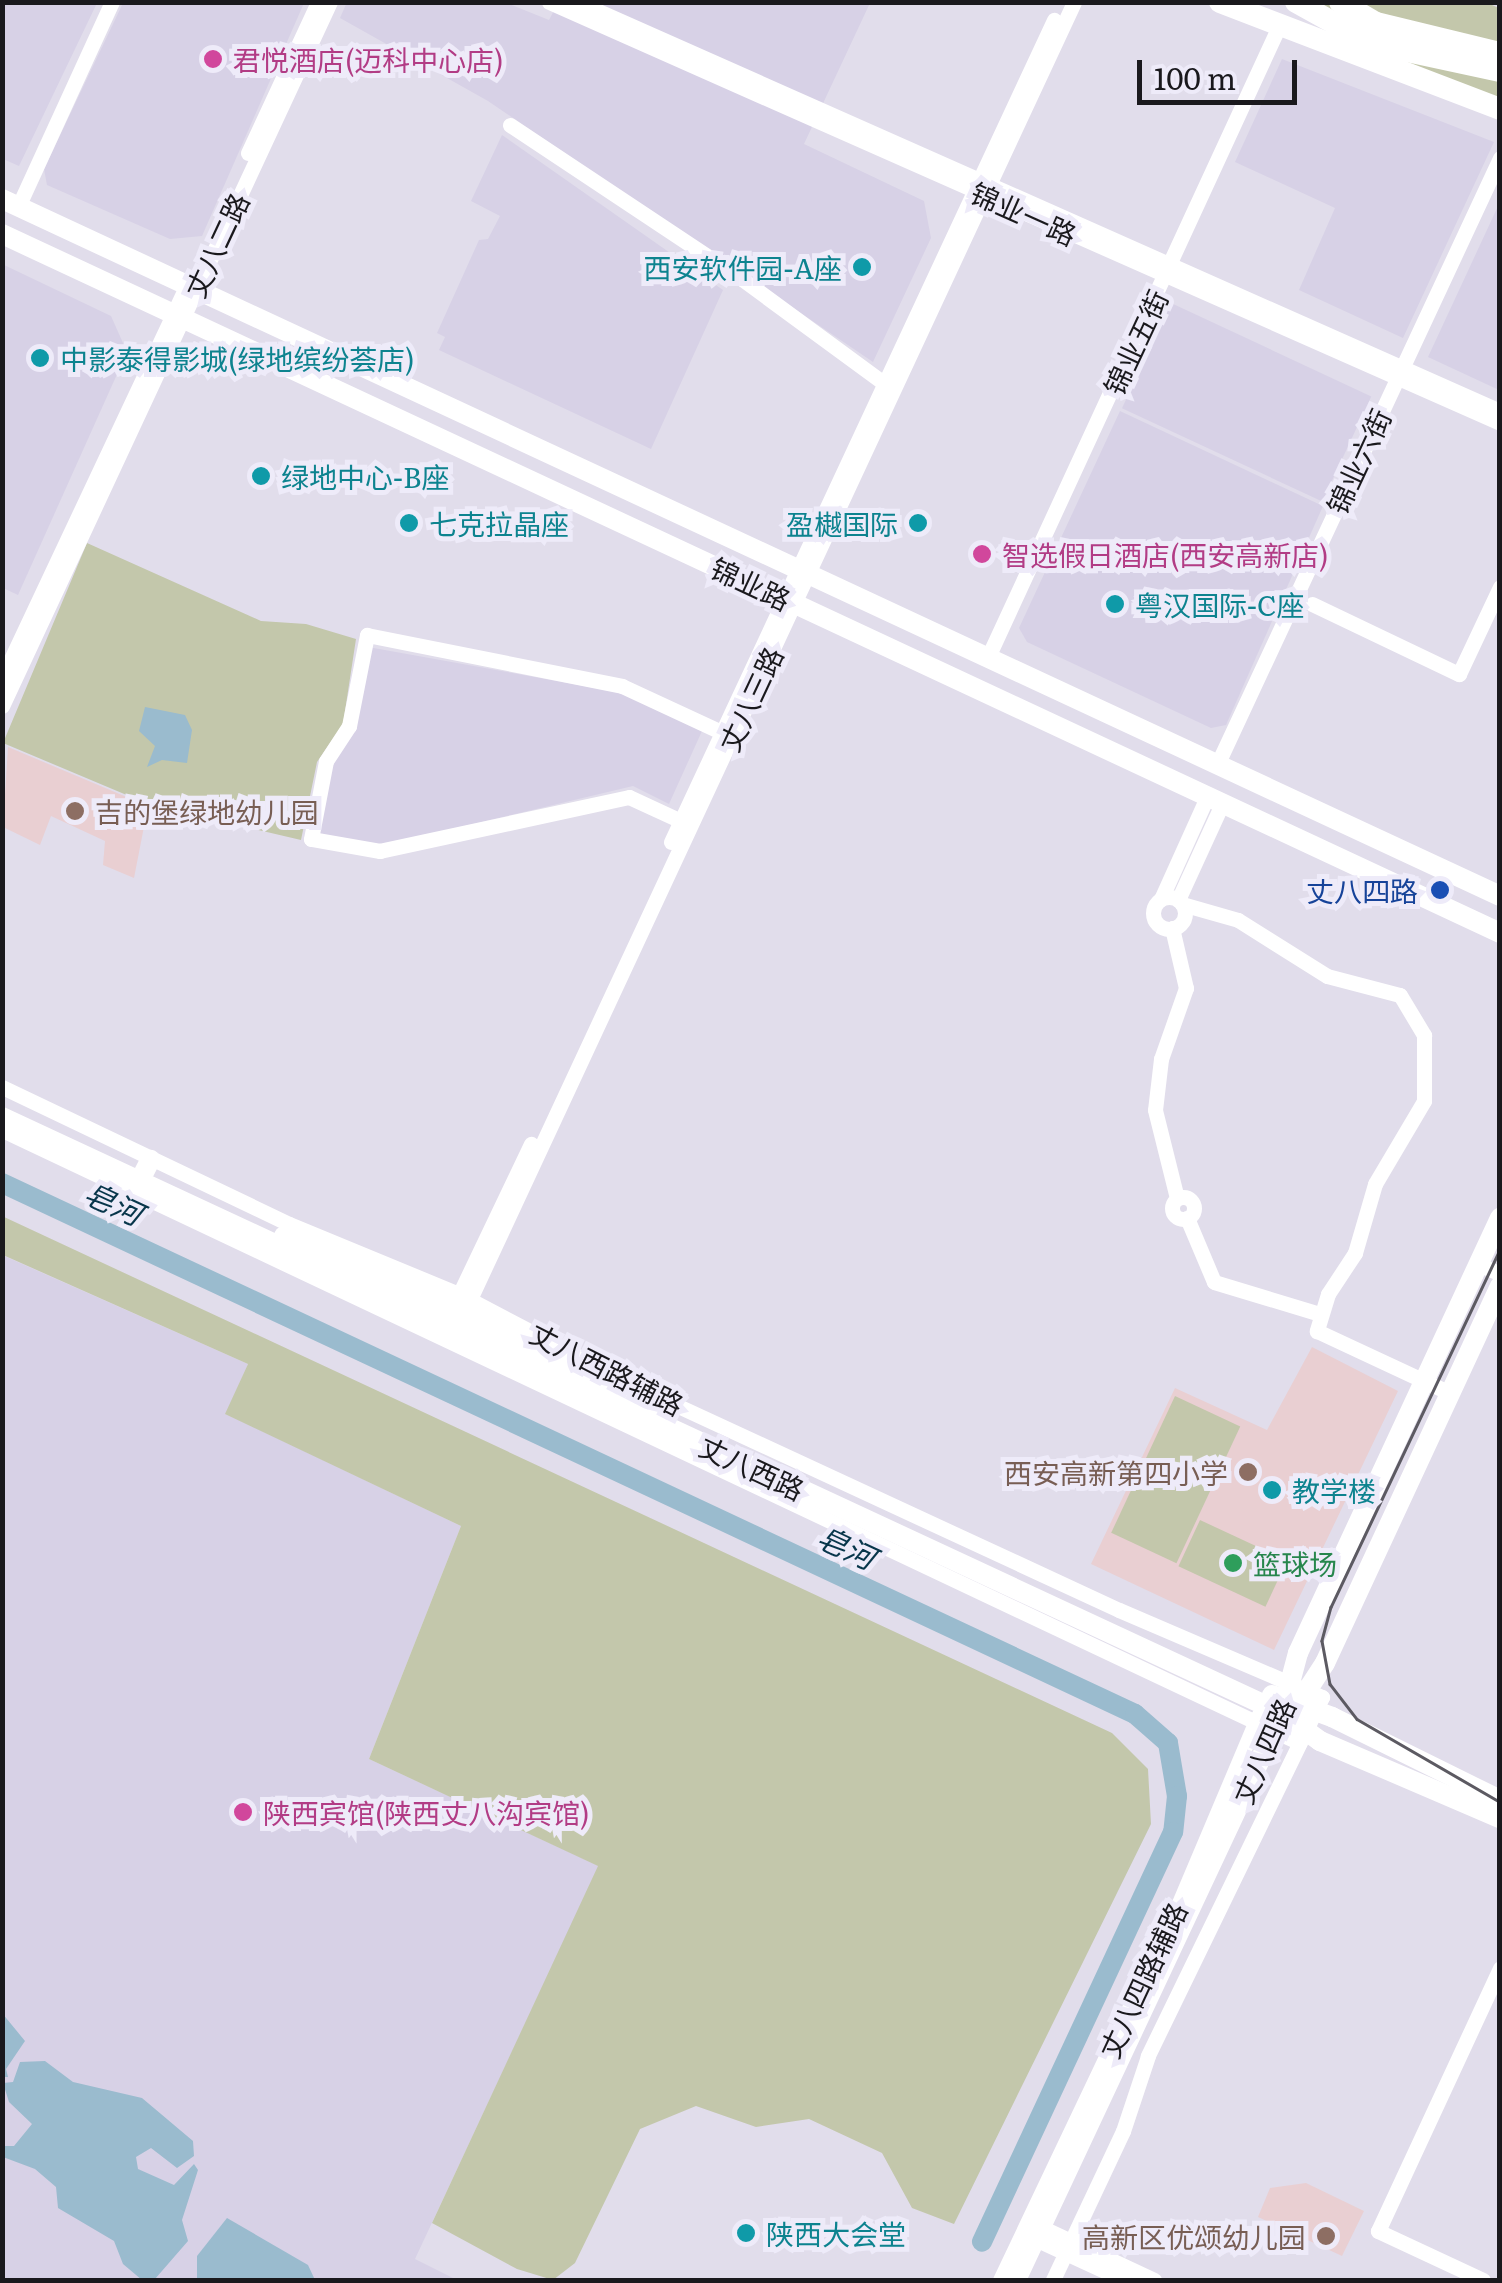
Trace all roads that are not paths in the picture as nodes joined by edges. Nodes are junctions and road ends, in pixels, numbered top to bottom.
1 (112, 2) edge
2 (318, 2) edge
3 (330, 2) edge
4 (548, 2) edge
5 (578, 2) edge
6 (1062, 2) edge
7 (1074, 2) edge
8 (1220, 2) edge
9 (1296, 2) edge
10 (1340, 2) edge
11 (1279, 26) junction
12 (1496, 58) edge
13 (1500, 109) edge
14 (510, 125) dead end
15 (1500, 158) edge
16 (981, 187) junction
17 (10, 203) edge
18 (2, 234) edge
19 (1168, 272) junction
20 (191, 288) junction
21 (177, 316) junction
22 (1400, 372) junction
23 (885, 384) junction
24 (1500, 411) edge
25 (1500, 423) edge
26 (804, 572) junction
27 (1500, 587) edge
28 (790, 600) junction
29 (1312, 604) dead end
30 (988, 657) junction
31 (2, 678) edge
32 (2, 706) edge
33 (722, 732) junction
34 (1217, 765) junction
35 (1214, 800) junction
36 (681, 821) junction
37 (1500, 896) edge
38 (1161, 899) junction
39 (1180, 902) junction
40 (1172, 928) junction
41 (1500, 933) edge
42 (2, 1087) edge
43 (2, 1103) edge
44 (2, 1117) edge
45 (2, 1130) edge
46 (142, 1176) junction
47 (1500, 1218) edge
48 (1490, 1266) edge
49 (1500, 1286) edge
50 (1320, 1314) junction
51 (457, 1316) junction
52 (1424, 1382) junction
53 (1450, 1393) junction
54 (1288, 1710) junction
55 (1500, 1800) edge
56 (1500, 1818) edge
57 (1500, 1968) edge
58 (1052, 2240) junction
59 (1000, 2280) edge
60 (1016, 2280) edge
61 (1031, 2280) edge
62 (1053, 2280) edge
63 (1124, 2280) edge
64 (1154, 2280) edge
65 (1483, 2280) edge

1 - 17 street
2 - 20 street, 丈八二路
3 - 20 street, 丈八二路
4 - 16 street, 锦业一路
5 - 16 street, 锦业一路
6 - 16 street, 丈八三路
7 - 16 street, 丈八三路
8 - 11 highway
9 - 12 highway
10 - 12 highway
11 - 13 highway
11 - 19 street, 锦业五街
14 - 23 street
15 - 22 street, 锦业六街
16 - 19 street, 锦业一路
16 - 23 street, 丈八三路
16 - 26 street, 丈八三路
17 - 20 main road, 锦业路
18 - 21 main road, 锦业路
19 - 22 street, 锦业一路
19 - 30 street, 锦业五街
20 - 21 street, 丈八二路
20 - 26 main road, 锦业路
21 - 28 main road, 锦业路
21 - 31 street, 丈八二路
21 - 32 street, 丈八二路
22 - 24 street, 锦业一路
22 - 25 street, 锦业一路
22 - 34 street, 锦业六街
23 - 26 street, 丈八三路
26 - 28 street, 丈八三路
26 - 30 main road, 锦业路
27 - 29 street
28 - 33 street, 丈八三路
28 - 35 main road, 锦业路
28 - 51 street, 丈八三路
30 - 34 main road, 锦业路
33 - 36 street, 丈八三路
33 - 36 street
34 - 37 main road, 锦业路
35 - 38 street
35 - 39 street
35 - 41 main road, 锦业路
36 - 51 street, 丈八三路
38 - 39 street
38 - 40 street
39 - 40 street
39 - 50 street
40 - 50 street
42 - 46 street, 丈八西路辅路
43 - 46 main road, 丈八西路
44 - 46 main road, 丈八西路
45 - 46 street, 丈八西路辅路
46 - 51 main road, 丈八西路
46 - 51 street, 丈八西路辅路
47 - 48 main road, 丈八四路
48 - 52 main road, 丈八四路
49 - 53 main road, 丈八四路
50 - 52 street
51 - 54 main road, 丈八西路
51 - 54 street, 丈八西路辅路
52 - 53 street
52 - 54 main road, 丈八四路
53 - 54 main road, 丈八四路
54 - 55 main road, 丈八西路
54 - 56 main road, 丈八西路
54 - 58 main road, 丈八四路
54 - 58 street, 丈八四路辅路
54 - 59 street, 丈八四路辅路
57 - 65 street
58 - 60 main road, 丈八四路
58 - 61 main road, 丈八四路
58 - 62 street, 丈八四路辅路
58 - 63 street
58 - 64 street

